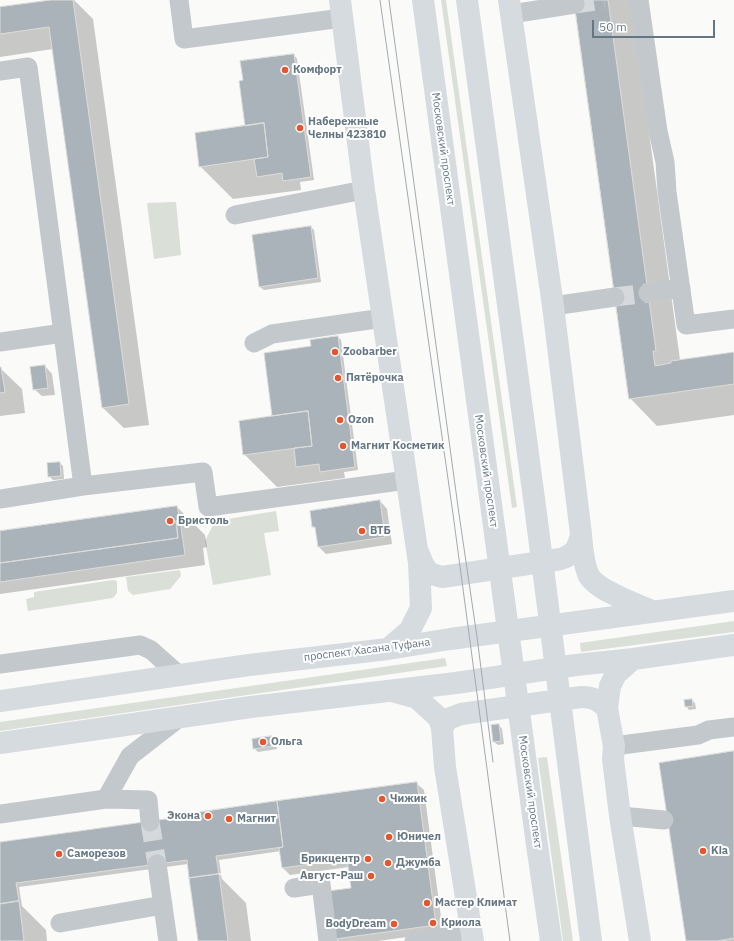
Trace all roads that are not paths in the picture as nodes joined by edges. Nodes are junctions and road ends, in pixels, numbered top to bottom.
1 (179, 0) edge
2 (467, 0) edge
3 (643, 1) edge
4 (422, 2) edge
5 (575, 4) dead end
6 (510, 7) edge
7 (341, 9) edge
8 (0, 71) edge
9 (364, 190) junction
10 (235, 214) dead end
11 (681, 288) junction
12 (648, 293) tunnel mouth
13 (615, 297) tunnel mouth
14 (553, 306) junction
15 (383, 318) junction
16 (734, 319) edge
17 (63, 333) junction
18 (0, 342) edge
19 (254, 343) dead end
20 (407, 480) junction
21 (83, 486) junction
22 (0, 499) edge
23 (581, 534) junction
24 (417, 550) junction
25 (734, 601) edge
26 (654, 612) junction
27 (734, 645) edge
28 (388, 649) junction
29 (633, 660) junction
30 (0, 664) edge
31 (179, 675) junction
32 (392, 692) junction
33 (0, 701) edge
34 (607, 708) junction
35 (179, 718) junction
36 (734, 727) edge
37 (442, 728) junction
38 (0, 743) edge
39 (614, 746) junction
40 (106, 799) junction
41 (0, 814) edge
42 (620, 816) junction
43 (664, 820) dead end
44 (150, 822) tunnel mouth
45 (157, 864) tunnel mouth
46 (294, 888) dead end
47 (163, 905) junction
48 (60, 923) dead end
49 (473, 936) edge
50 (337, 940) edge
51 (168, 941) edge
52 (414, 941) edge
53 (551, 941) edge
54 (591, 941) edge
55 (640, 941) edge

1 - 7 street
2 - 54 main road
3 - 11 street
4 - 53 main road, Московский проспект
5 - 6 street
6 - 14 main road
7 - 9 main road
8 - 17 street
9 - 10 street
9 - 15 main road
11 - 12 street
11 - 16 street
13 - 14 street
14 - 23 main road
15 - 19 street
15 - 20 main road
17 - 18 street
17 - 21 street
20 - 21 street
20 - 24 main road
21 - 22 street
23 - 24 main road
23 - 26 main road
24 - 28 main road
25 - 26 main road, проспект Хасана Туфана
26 - 28 main road, проспект Хасана Туфана
27 - 29 main road
28 - 31 main road, проспект Хасана Туфана
29 - 32 main road
29 - 34 main road
30 - 31 street
31 - 33 main road, проспект Хасана Туфана
32 - 35 main road
32 - 37 main road
34 - 37 main road
34 - 39 main road
35 - 38 main road
35 - 40 street
36 - 39 street
37 - 49 main road
39 - 42 main road
40 - 41 street
40 - 44 street
42 - 43 street
42 - 55 main road
45 - 47 street
46 - 50 street
47 - 48 street
47 - 51 street
49 - 52 street

